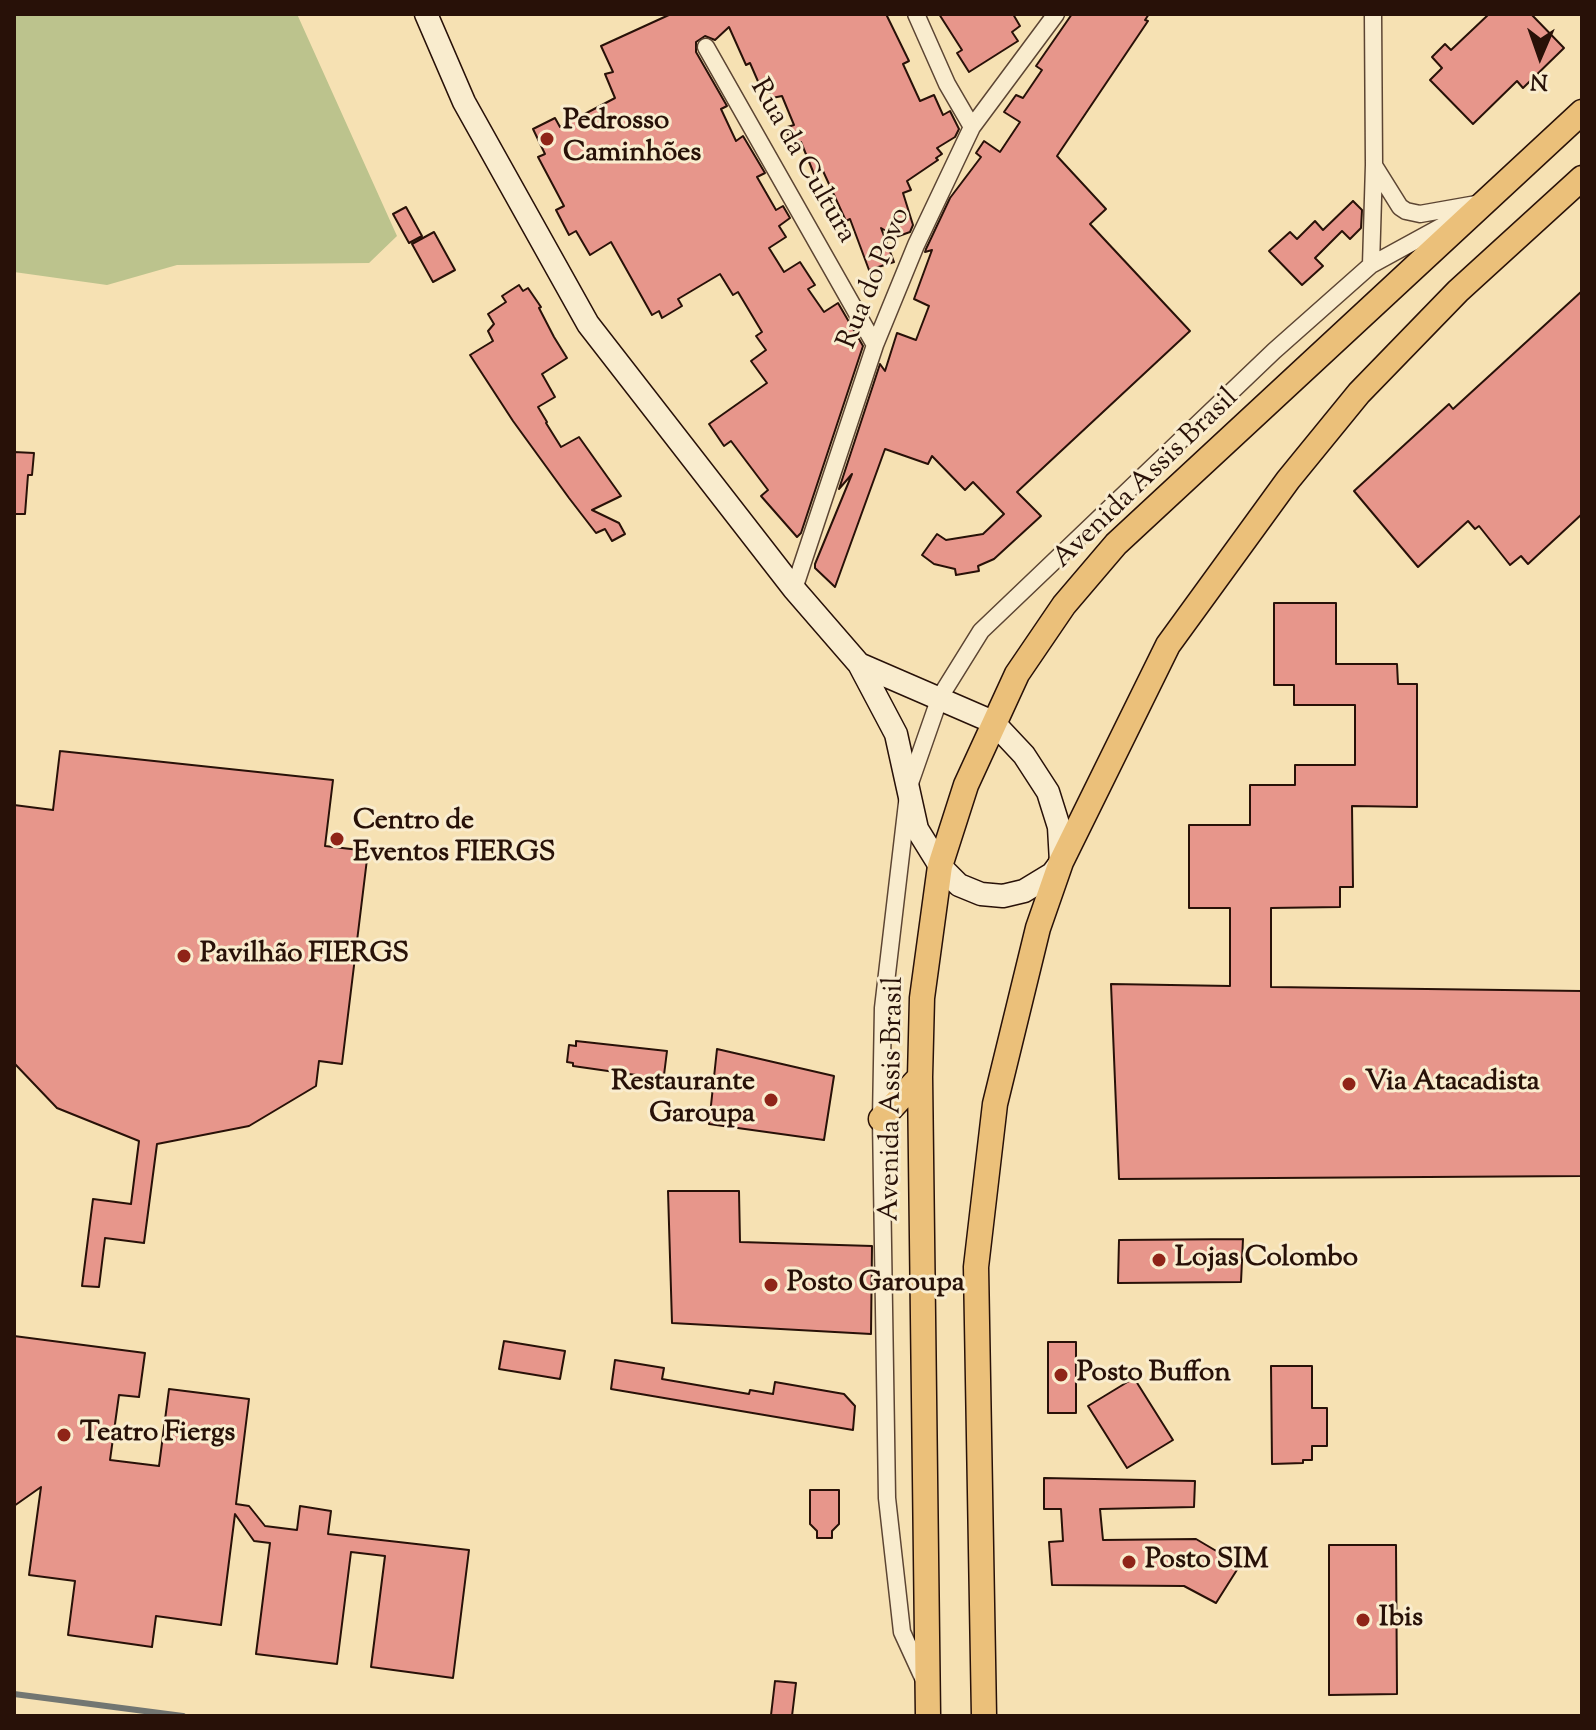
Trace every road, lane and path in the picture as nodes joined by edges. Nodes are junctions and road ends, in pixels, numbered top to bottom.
1 (426, 14) edge
2 (916, 14) edge
3 (1056, 14) edge
4 (1373, 14) edge
5 (706, 47) dead end
6 (1582, 112) edge
7 (972, 127) junction
8 (1374, 165) junction
9 (1582, 178) edge
10 (1486, 202) junction
11 (1371, 265) junction
12 (875, 345) junction
13 (794, 589) junction
14 (859, 664) junction
15 (940, 697) junction
16 (993, 722) junction
17 (909, 786) junction
18 (1061, 862) junction
19 (940, 866) junction
20 (920, 1077) junction
21 (881, 1119) junction
22 (928, 1689) junction
23 (928, 1716) edge
24 (984, 1716) edge

1 - 13 main road
2 - 7 street
3 - 7 street, Rua do Povo
4 - 8 street
5 - 12 street, Rua da Cultura
6 - 10 main road, Avenida Assis Brasil
7 - 12 street, Rua do Povo
8 - 10 street
8 - 11 street
9 - 18 main road
10 - 11 street
10 - 16 main road, Avenida Assis Brasil
11 - 15 street
12 - 13 street, Rua do Povo
13 - 14 main road
14 - 15 main road
14 - 17 main road
15 - 16 main road
15 - 17 street
16 - 18 main road
16 - 19 main road, Avenida Assis Brasil
17 - 19 main road
17 - 21 street
18 - 19 main road
18 - 24 main road
19 - 20 main road, Avenida Assis Brasil
20 - 21 main road
20 - 22 main road, Avenida Assis Brasil
21 - 22 street
22 - 23 main road, Avenida Assis Brasil

